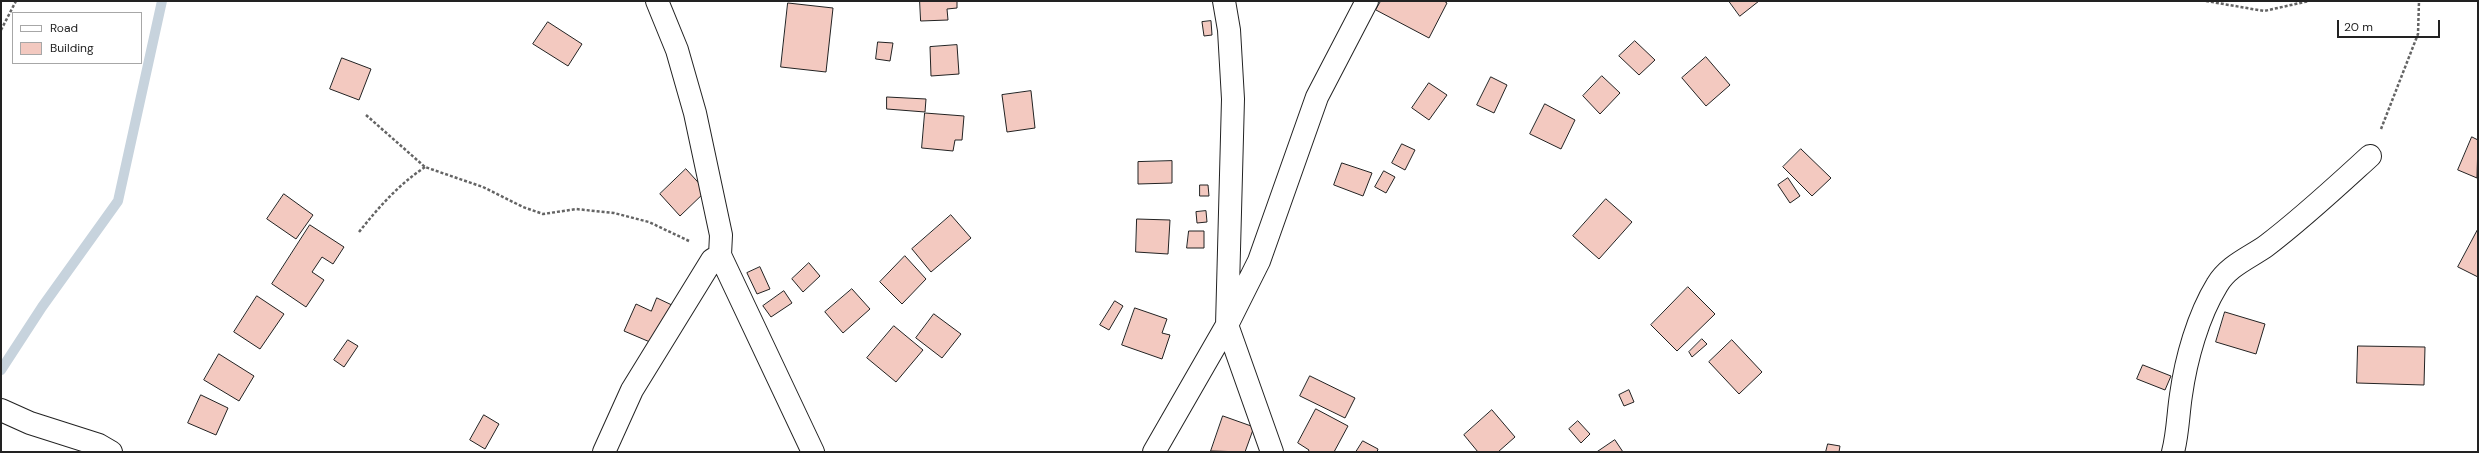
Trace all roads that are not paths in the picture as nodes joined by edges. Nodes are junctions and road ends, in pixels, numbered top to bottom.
1 (657, 1) edge
2 (1224, 1) edge
3 (1367, 1) edge
4 (2370, 156) road end
5 (716, 258) junction
6 (1227, 325) junction
7 (1, 410) edge
8 (111, 452) edge
9 (604, 452) edge
10 (813, 452) edge
11 (1154, 452) edge
12 (1272, 452) edge
13 (2173, 452) edge

1 - 5 street
2 - 6 street
3 - 6 street
4 - 13 street
5 - 9 street
5 - 10 street
6 - 11 street
6 - 12 street
7 - 8 street

